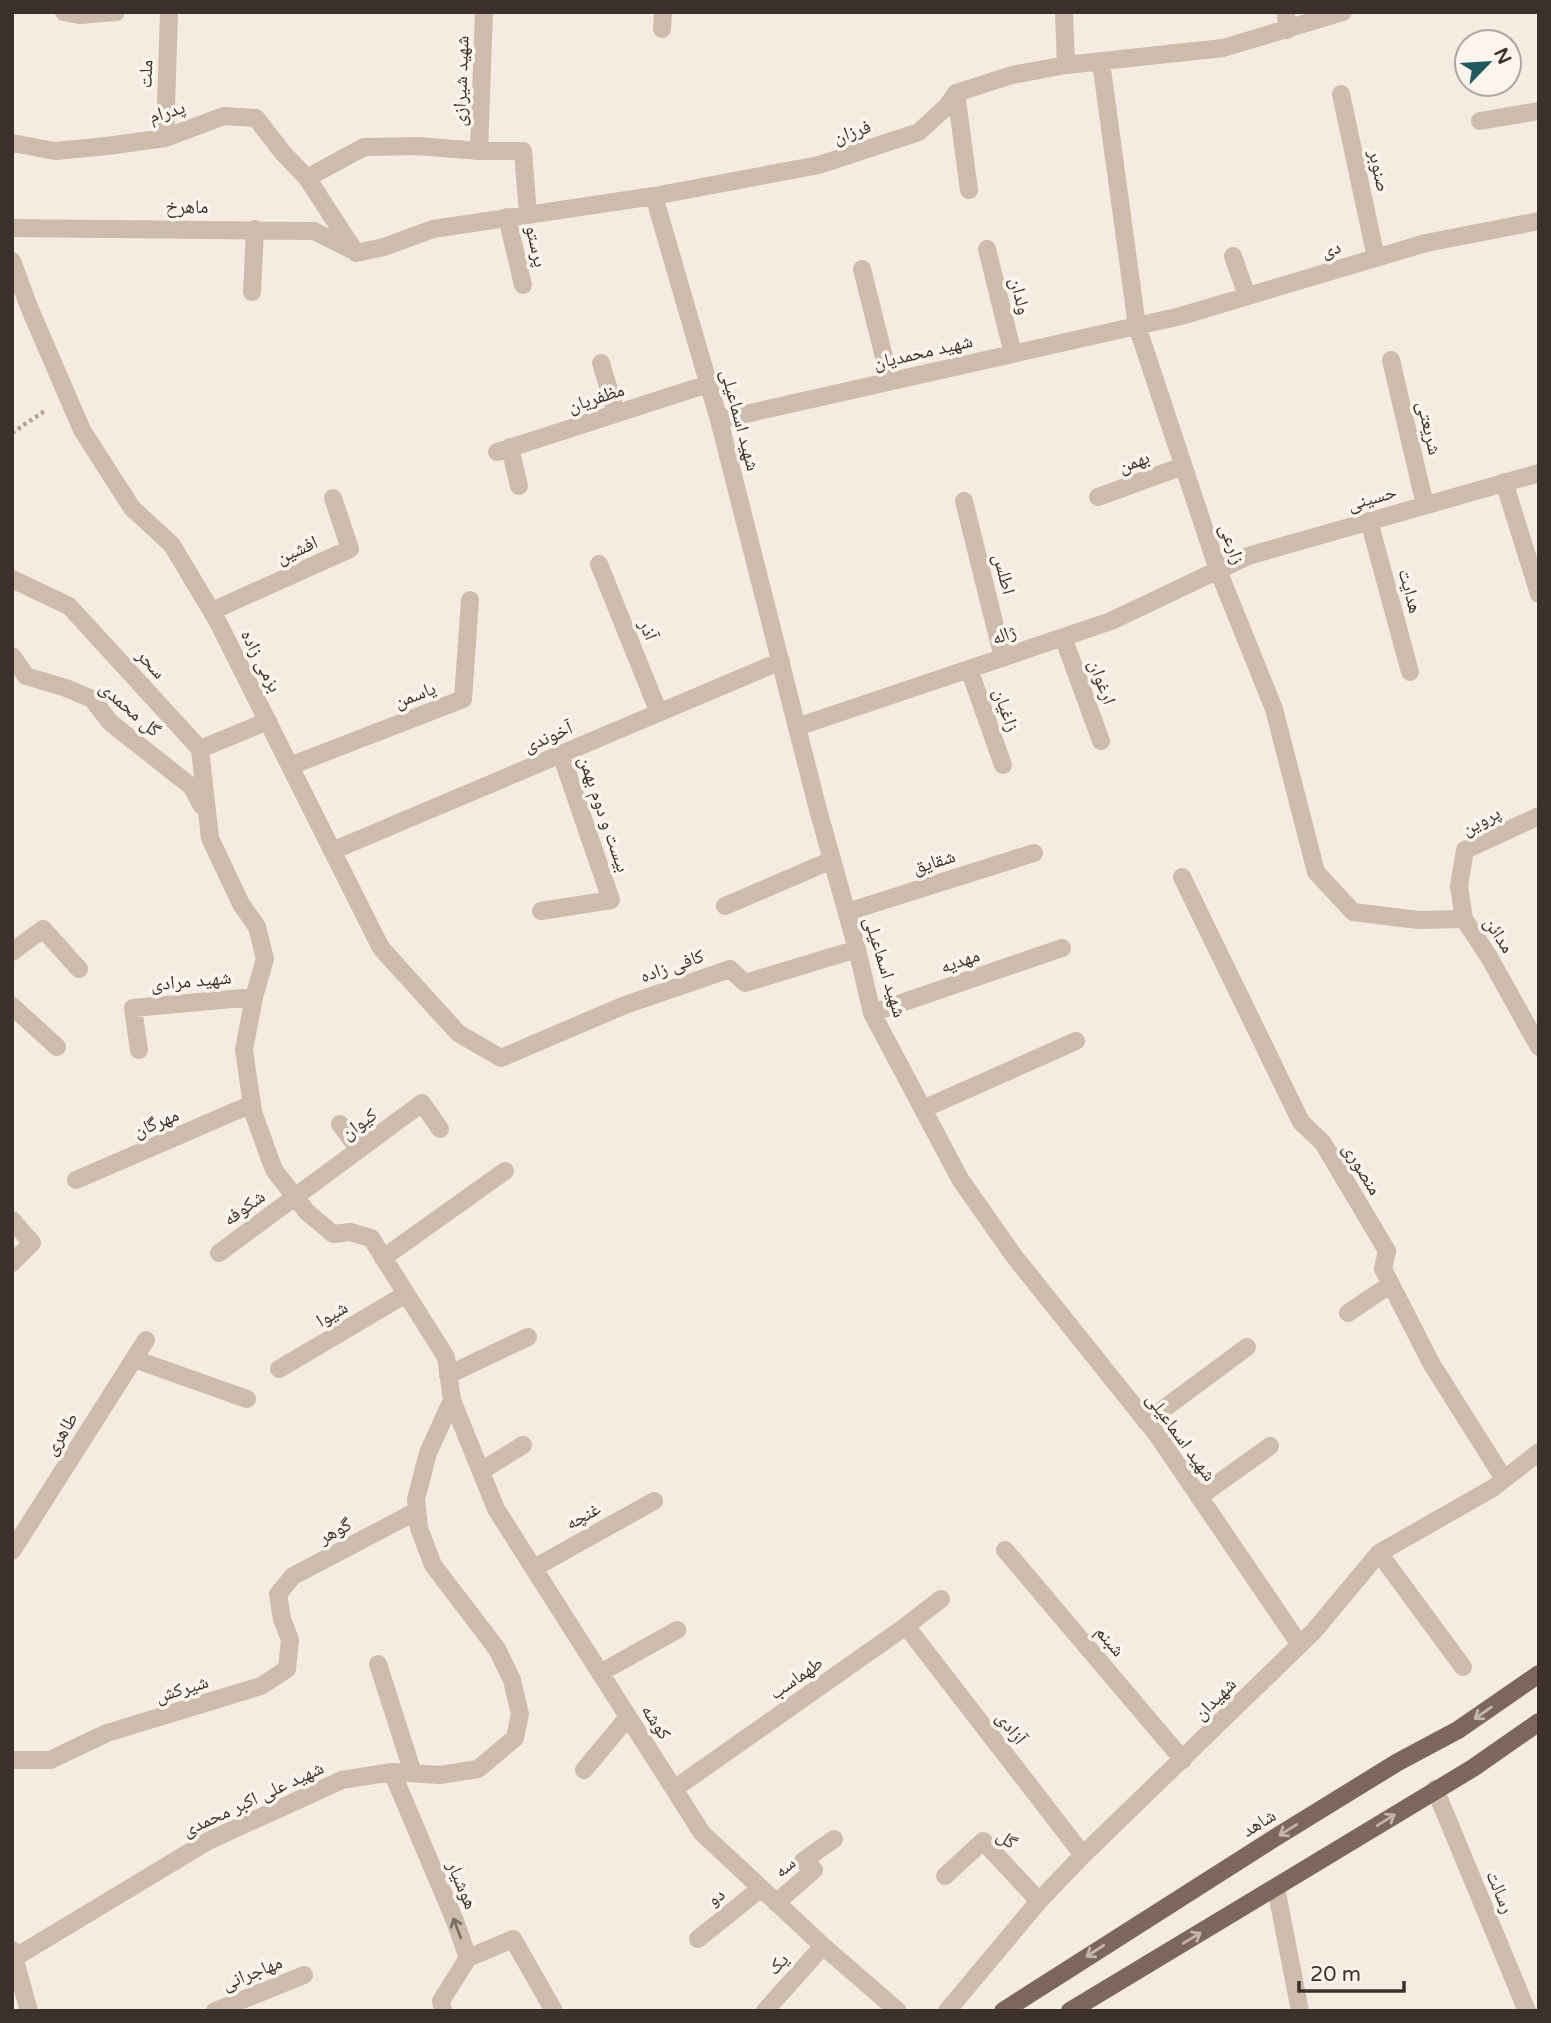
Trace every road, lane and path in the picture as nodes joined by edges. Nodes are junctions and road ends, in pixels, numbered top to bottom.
1 (64, 12) edge
2 (116, 12) edge
3 (169, 12) edge
4 (484, 12) edge
5 (1064, 12) edge
6 (1343, 12) edge
7 (1287, 21) edge
8 (1101, 62) junction
9 (1066, 65) junction
10 (956, 93) junction
11 (1341, 94) dead end
12 (1539, 111) edge
13 (1480, 121) dead end
14 (165, 138) junction
15 (12, 144) edge
16 (479, 151) junction
17 (307, 178) junction
18 (969, 190) dead end
19 (654, 196) junction
20 (528, 215) junction
21 (508, 218) junction
22 (1539, 221) edge
23 (12, 228) edge
24 (255, 229) junction
25 (987, 249) dead end
26 (356, 253) junction
27 (1233, 256) dead end
28 (1376, 258) junction
29 (12, 261) edge
30 (862, 269) dead end
31 (523, 285) dead end
32 (252, 292) dead end
33 (1247, 296) junction
34 (1137, 326) junction
35 (1013, 354) junction
36 (1391, 360) dead end
37 (601, 363) dead end
38 (890, 381) junction
39 (708, 384) junction
40 (68, 396) junction
41 (616, 413) junction
42 (719, 420) junction
43 (12, 433) edge
44 (1183, 466) junction
45 (1539, 473) edge
46 (1504, 482) junction
47 (519, 486) dead end
48 (1098, 497) dead end
49 (333, 498) dead end
50 (964, 501) dead end
51 (1425, 505) junction
52 (1369, 521) junction
53 (598, 564) dead end
54 (1219, 570) junction
55 (12, 579) edge
56 (1539, 594) edge
57 (470, 600) dead end
58 (212, 611) junction
59 (1063, 637) junction
60 (12, 656) edge
61 (1003, 658) junction
62 (781, 661) junction
63 (969, 669) junction
64 (1410, 672) dead end
65 (659, 713) junction
66 (268, 721) junction
67 (797, 727) junction
68 (1101, 741) dead end
69 (200, 749) junction
70 (561, 754) junction
71 (1003, 765) dead end
72 (290, 766) junction
73 (206, 813) junction
74 (1539, 816) edge
75 (332, 851) junction
76 (1034, 853) dead end
77 (832, 860) junction
78 (1182, 877) dead end
79 (725, 906) dead end
80 (541, 911) dead end
81 (846, 912) junction
82 (1464, 919) junction
83 (1062, 948) dead end
84 (857, 949) junction
85 (12, 952) edge
86 (79, 969) dead end
87 (254, 997) junction
88 (12, 1006) edge
89 (873, 1013) junction
90 (1076, 1041) dead end
91 (57, 1047) dead end
92 (1539, 1047) edge
93 (139, 1050) dead end
94 (500, 1058) joint
95 (252, 1104) junction
96 (923, 1109) junction
97 (340, 1124) dead end
98 (440, 1129) dead end
99 (359, 1150) junction
100 (505, 1171) dead end
101 (76, 1180) dead end
102 (295, 1197) junction
103 (12, 1220) edge
104 (219, 1253) dead end
105 (383, 1258) junction
106 (12, 1263) edge
107 (1391, 1284) junction
108 (406, 1294) junction
109 (1348, 1313) dead end
110 (528, 1337) dead end
111 (146, 1340) dead end
112 (1247, 1347) dead end
113 (134, 1359) junction
114 (279, 1369) dead end
115 (448, 1375) junction
116 (247, 1399) dead end
117 (452, 1401) junction
118 (1146, 1422) junction
119 (523, 1445) dead end
120 (1270, 1446) dead end
121 (1539, 1452) edge
122 (481, 1471) junction
123 (1504, 1479) junction
124 (1199, 1497) junction
125 (654, 1501) dead end
126 (417, 1511) junction
127 (1005, 1550) dead end
128 (12, 1551) edge
129 (1379, 1553) junction
130 (534, 1567) junction
131 (278, 1594) joint
132 (941, 1599) dead end
133 (906, 1626) junction
134 (677, 1630) dead end
135 (1300, 1645) junction
136 (378, 1664) dead end
137 (1463, 1667) dead end
138 (600, 1673) junction
139 (1539, 1674) edge
140 (628, 1717) junction
141 (1539, 1722) edge
142 (12, 1760) edge
143 (1183, 1760) junction
144 (584, 1770) dead end
145 (393, 1772) junction
146 (413, 1773) junction
147 (674, 1789) junction
148 (1435, 1790) junction
149 (834, 1839) dead end
150 (1083, 1855) junction
151 (945, 1876) dead end
152 (761, 1888) junction
153 (1276, 1888) junction
154 (1039, 1901) junction
155 (776, 1903) junction
156 (698, 1939) dead end
157 (823, 1947) junction
158 (13, 1954) edge
159 (468, 1958) junction
160 (304, 1975) dead end
161 (29, 2011) edge
162 (215, 2011) edge
163 (443, 2011) edge
164 (554, 2011) edge
165 (765, 2011) edge
166 (898, 2011) edge
167 (947, 2011) edge
168 (1003, 2011) edge
169 (1070, 2011) edge
170 (1300, 2011) edge
171 (1527, 2011) edge

1 - 2 street
3 - 14 street, ملت
4 - 16 street, شهید شیرازی
5 - 9 street
6 - 7 street
7 - 8 street
8 - 9 street
8 - 34 street, زارعی
9 - 10 street
10 - 18 street
10 - 19 street, فرزان
11 - 28 street, صنوبر
12 - 13 street
14 - 15 street, پدرام
14 - 17 street, پدرام
16 - 17 street
16 - 20 street
17 - 26 street, پدرام
19 - 20 street, فرزان
19 - 39 street, شهید اسماعیلی
20 - 21 street, فرزان
21 - 26 street, فرزان
21 - 31 street, پرستو
22 - 28 street, دی
23 - 24 street, ماهرخ
24 - 26 street, ماهرخ
24 - 32 street
25 - 35 street, ولدان
27 - 33 street
28 - 33 street, دی
29 - 40 street, بزمی زاده
30 - 38 street
33 - 34 street, دی
34 - 35 street, شهید محمدیان
34 - 44 street, زارعی
35 - 38 street, شهید محمدیان
36 - 51 street, شریعتی
37 - 41 street
38 - 42 street, شهید محمدیان
39 - 41 street, مظفریان
39 - 42 street, شهید اسماعیلی
40 - 43 path
40 - 58 street, بزمی زاده
41 - 47 street, مظفریان
42 - 62 street, شهید اسماعیلی
44 - 48 street, بهمن
44 - 54 street, زارعی
45 - 46 street, حسینی
46 - 51 street, حسینی
46 - 56 street
49 - 58 street, افشین
50 - 61 street, اطلس
51 - 52 street, حسینی
52 - 54 street, حسینی
52 - 64 street, هدایت
53 - 65 street, آذر
54 - 59 street, ژاله
54 - 82 street, زارعی
55 - 69 street, سحر
57 - 72 street, یاسمن
58 - 66 street, بزمی زاده
59 - 61 street, ژاله
59 - 68 street, ارغوان
60 - 73 street, گل محمدی
61 - 63 street, ژاله
62 - 65 street, آخوندی
62 - 67 street, شهید اسماعیلی
63 - 67 street, ژاله
63 - 71 street, زاغیان
65 - 70 street, آخوندی
66 - 69 street
66 - 72 street, بزمی زاده
67 - 77 street, شهید اسماعیلی
69 - 73 street
70 - 75 street, آخوندی
70 - 80 street, بیست و دوم بهمن
72 - 75 street, بزمی زاده
73 - 87 street
74 - 82 street, پروین
75 - 94 street, بزمی زاده
76 - 81 street, شقایق
77 - 79 street
77 - 81 street, شهید اسماعیلی
78 - 107 street, منصوری
81 - 84 street, شهید اسماعیلی
82 - 92 street, مدائن
83 - 89 street, مهدیه
84 - 89 street, شهید اسماعیلی
84 - 94 street, کافی زاده
85 - 86 street
87 - 93 street, شهید مرادی
87 - 95 street
88 - 91 street
89 - 96 street, شهید اسماعیلی
90 - 96 street
95 - 101 street, مهرگان
95 - 102 street
96 - 118 street, شهید اسماعیلی
97 - 99 street
98 - 99 street, کیوان
99 - 102 street, کیوان
100 - 105 street
102 - 104 street, شکوفه
102 - 105 street
103 - 106 street
105 - 108 street
107 - 109 street
107 - 123 street, منصوری
108 - 114 street, شیوا
108 - 115 street
110 - 115 street
111 - 113 street, طاهری
112 - 118 street
113 - 116 street
113 - 128 street, طاهری
115 - 117 street
117 - 122 street, کوشه
117 - 126 street, شهید علی اکبر محمدی
118 - 124 street, شهید اسماعیلی
119 - 122 street
120 - 124 street
121 - 123 street, شهیدان
122 - 130 street, کوشه
123 - 129 street, شهیدان
124 - 135 street, شهید اسماعیلی
125 - 130 street, غنچه
126 - 131 street, گوهر
126 - 146 street, شهید علی اکبر محمدی
127 - 143 street, شبنم
129 - 135 street, شهیدان
129 - 137 street
130 - 138 street, کوشه
131 - 142 street, شیرکش
132 - 133 street, طهماسب
133 - 147 street, طهماسب
133 - 150 street, آزادی
134 - 138 street
135 - 143 street, شهیدان
136 - 146 street
138 - 140 street, کوشه
139 -> 168 main road, شاهد
140 - 144 street
140 - 147 street, کوشه
141 - 148 main road
143 - 150 street, شهیدان
145 - 146 street, شهید علی اکبر محمدی
145 - 158 street, شهید علی اکبر محمدی
159 -> 145 street, هوشیار
147 - 152 street, کوشه
153 -> 148 main road
148 - 171 street, رسالت
149 - 155 street, سه
150 - 154 street, شهیدان
151 - 154 street, گل
152 - 155 street, کوشه
152 - 156 street, دو
169 -> 153 main road
153 - 170 street
154 - 167 street, شهیدان
155 - 157 street, کوشه
157 - 165 street, یک
157 - 166 street, کوشه
158 - 161 street
159 - 163 street
159 - 164 street
160 - 162 street, مهاجرانی

